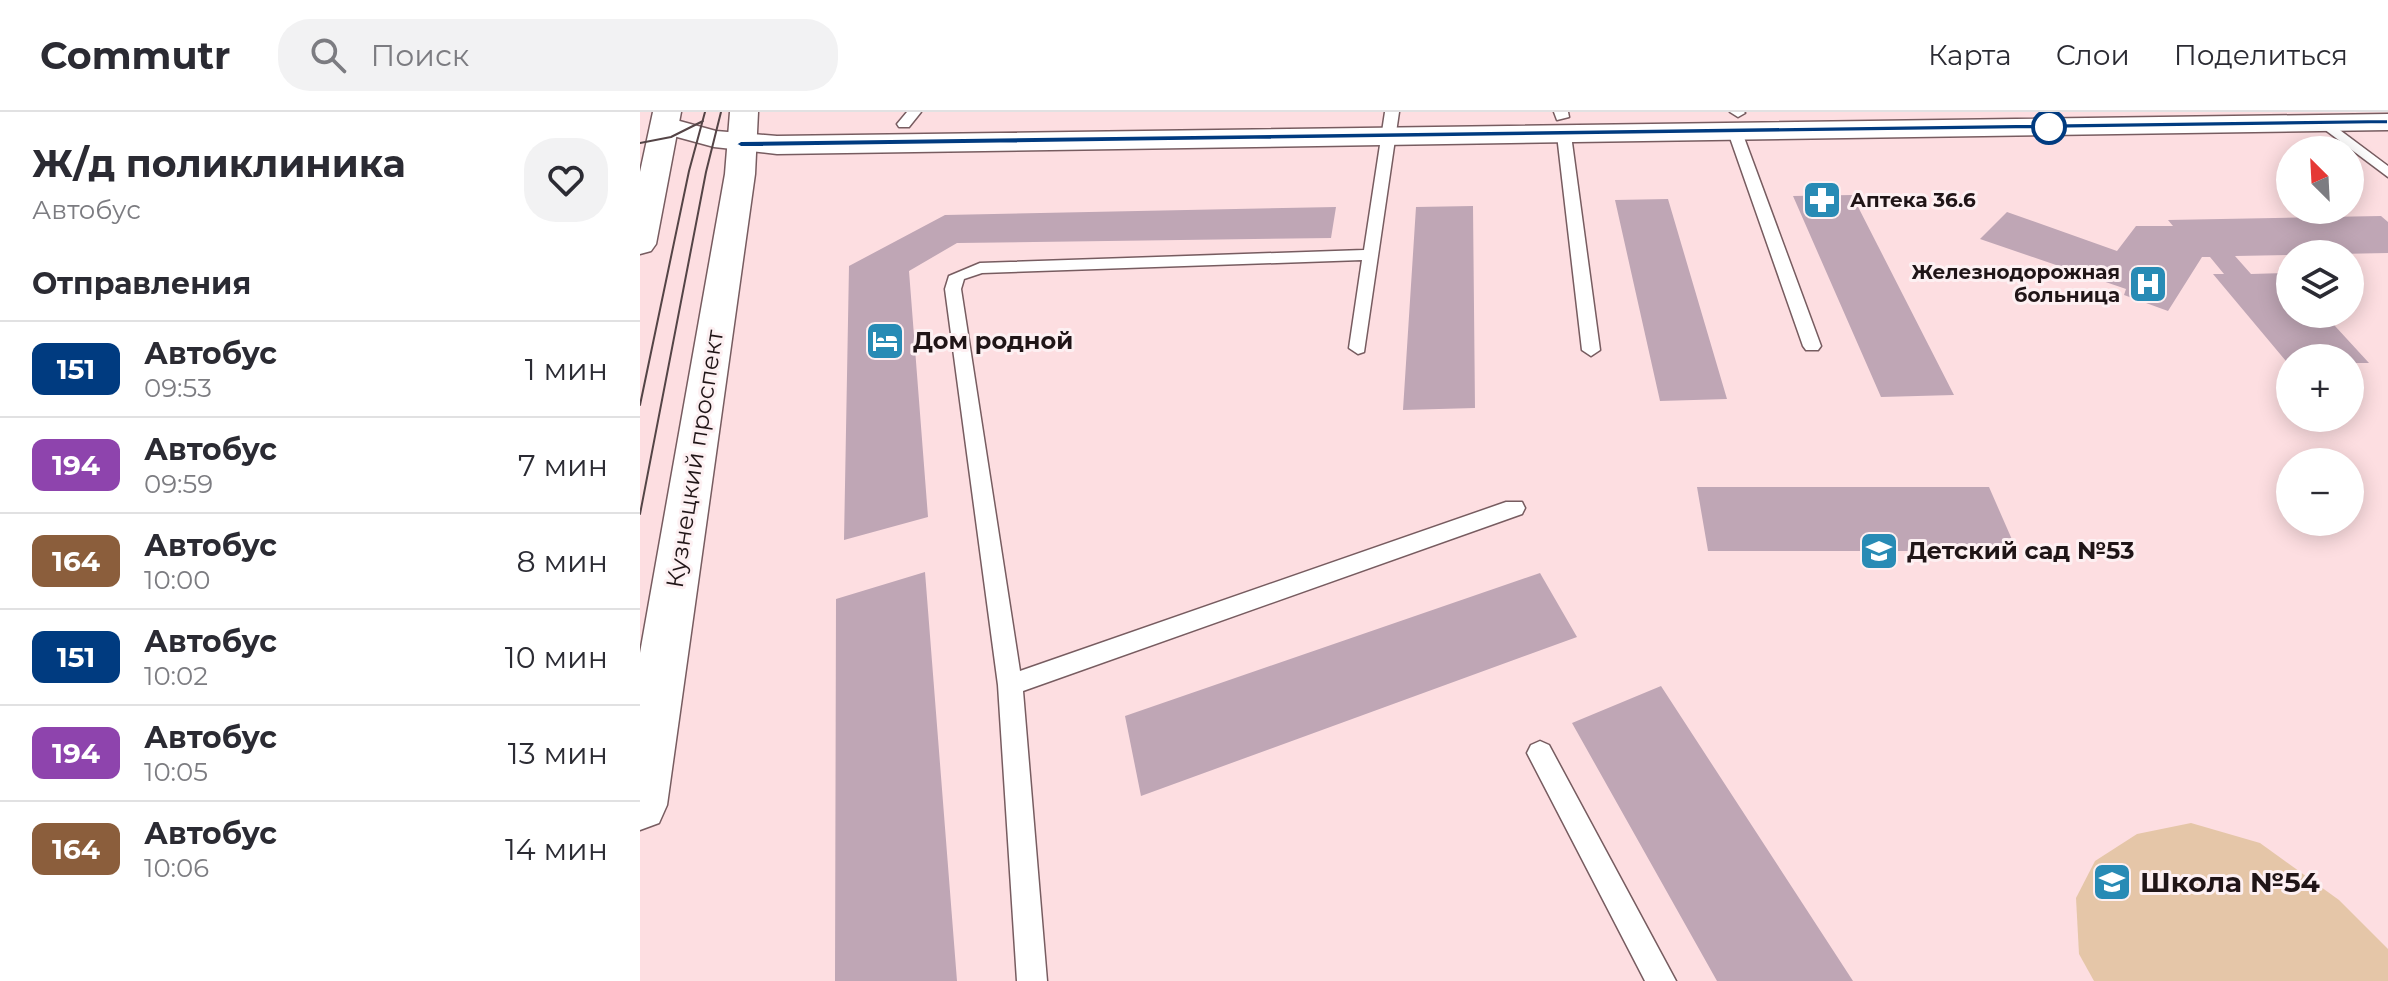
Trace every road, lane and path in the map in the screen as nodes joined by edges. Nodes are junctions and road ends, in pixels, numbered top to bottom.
1 (1801, 112) edge
2 (909, 118) edge
3 (1737, 119) edge
4 (657, 121) edge
5 (1562, 121) edge
6 (1391, 122) edge
7 (2388, 122) edge
8 (2325, 123) junction
9 (743, 127) edge
10 (2388, 173) edge
11 (640, 244) edge
12 (1370, 255) junction
13 (1812, 346) dead end
14 (1358, 348) dead end
15 (1591, 350) dead end
16 (1514, 508) dead end
17 (1010, 685) junction
18 (1540, 753) dead end
19 (640, 805) edge
20 (1032, 981) edge
21 (1661, 981) edge

1 - 3 main road
2 - 6 main road
2 - 9 main road
3 - 5 main road
3 - 8 main road
3 - 13 lane
4 - 9 main road
4 - 11 main road
5 - 6 main road
5 - 15 lane
6 - 9 main road
6 - 12 lane
7 - 8 main road
8 - 10 lane
9 - 19 main road, Кузнецкий проспект
12 - 14 lane
12 - 17 lane
16 - 17 lane
17 - 20 lane
18 - 21 lane

